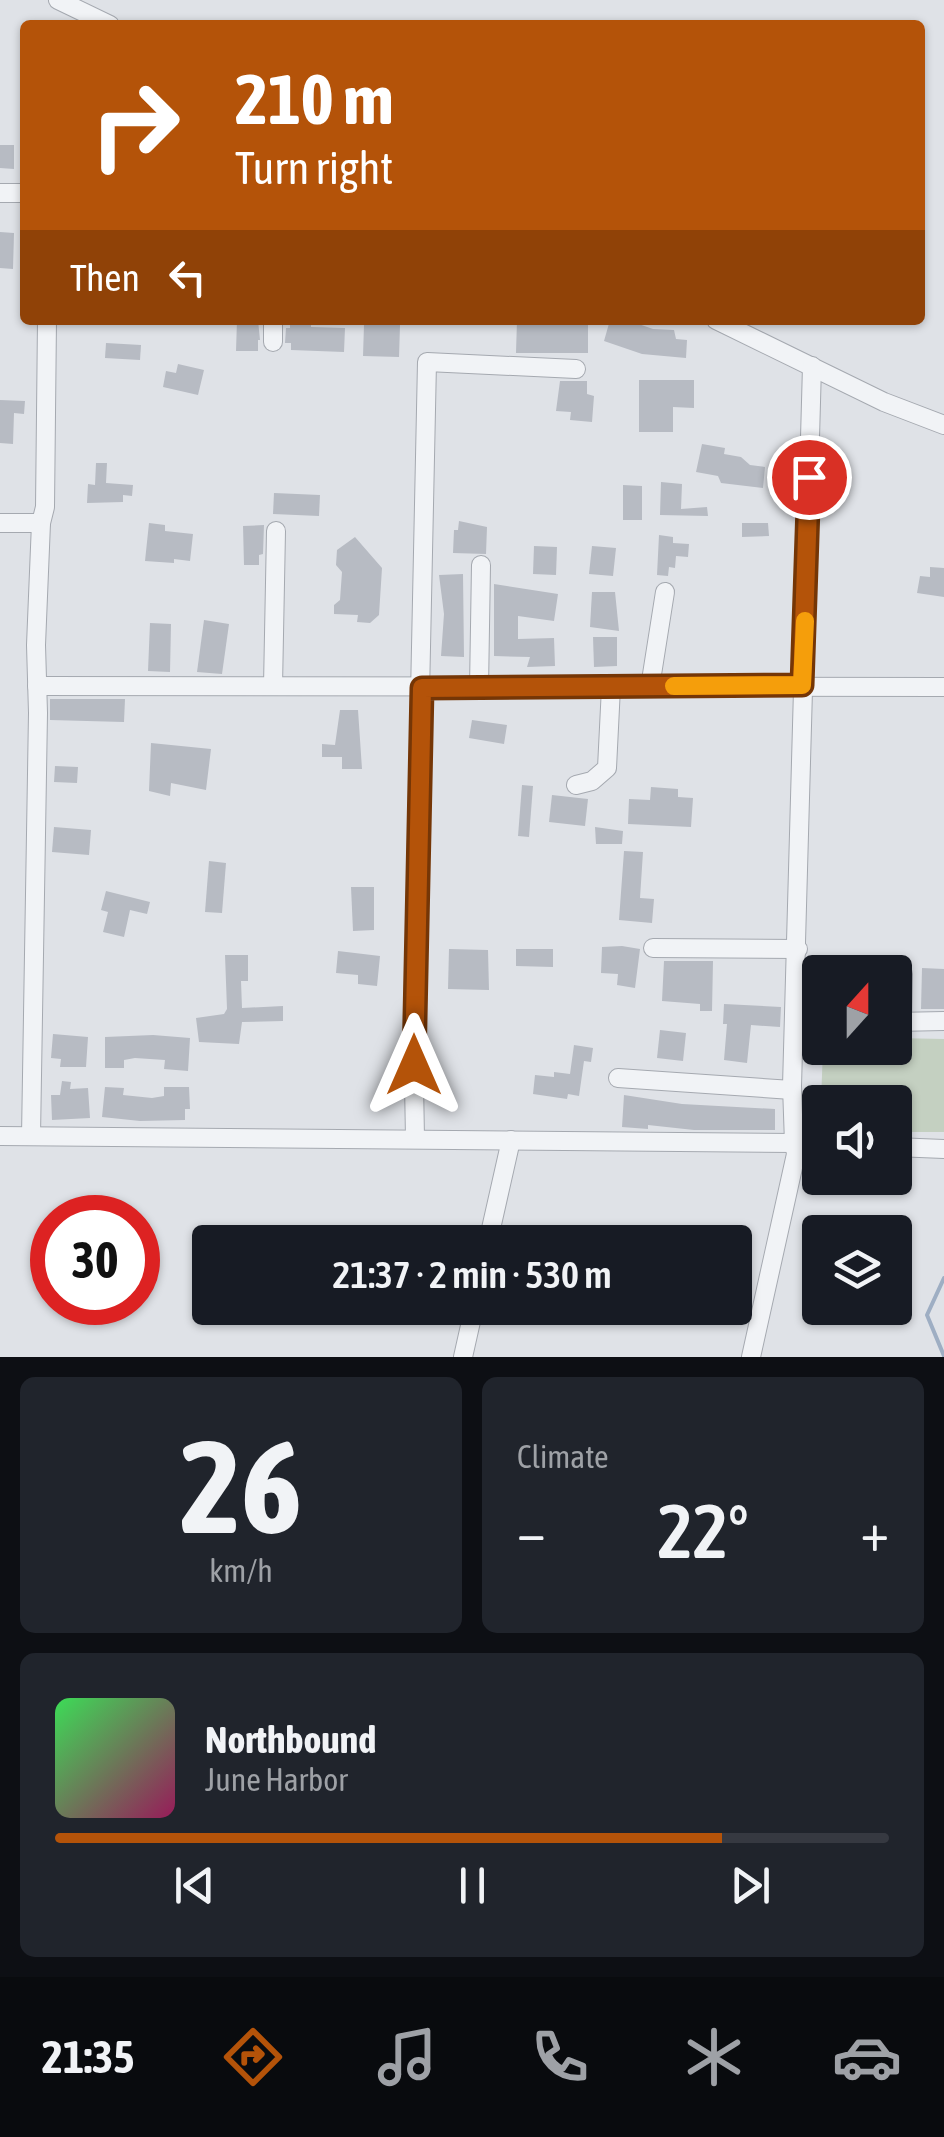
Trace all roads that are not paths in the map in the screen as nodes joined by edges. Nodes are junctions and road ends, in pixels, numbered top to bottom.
1 (58, 0) edge
2 (100, 20) edge
3 (47, 325) edge
4 (273, 325) edge
5 (726, 325) edge
6 (273, 342) dead end
7 (812, 366) junction
8 (576, 369) dead end
9 (944, 425) edge
10 (40, 523) junction
11 (0, 524) edge
12 (276, 531) dead end
13 (481, 565) dead end
14 (665, 592) dead end
15 (802, 685) junction
16 (37, 686) junction
17 (273, 686) junction
18 (650, 686) junction
19 (611, 687) junction
20 (944, 687) edge
21 (422, 688) junction
22 (480, 688) junction
23 (576, 785) dead end
24 (653, 948) dead end
25 (798, 948) junction
26 (912, 1022) edge
27 (944, 1022) edge
28 (795, 1023) junction
29 (802, 1023) edge
30 (618, 1078) dead end
31 (792, 1090) junction
32 (0, 1136) edge
33 (31, 1136) junction
34 (415, 1138) junction
35 (511, 1140) junction
36 (794, 1143) junction
37 (802, 1143) edge
38 (912, 1147) edge
39 (944, 1148) edge
40 (492, 1225) edge
41 (470, 1325) edge
42 (463, 1357) edge
43 (751, 1357) edge

1 - 2 street
3 - 10 street
4 - 6 street
5 - 7 street
7 - 9 street
7 - 15 street
8 - 21 street
10 - 11 street
10 - 16 street
12 - 17 street
13 - 22 street
14 - 18 street
15 - 18 street
15 - 20 street
15 - 25 street
16 - 17 street
16 - 33 street
17 - 21 street
18 - 19 street
19 - 22 street
19 - 23 street
21 - 22 street
21 - 34 street
24 - 25 street
25 - 28 street
26 - 27 street
28 - 29 street
28 - 31 street
30 - 31 street
31 - 36 street
32 - 33 street
33 - 34 street
34 - 35 street
35 - 36 street
35 - 40 street
36 - 37 street
36 - 43 street
38 - 39 street
41 - 42 street

